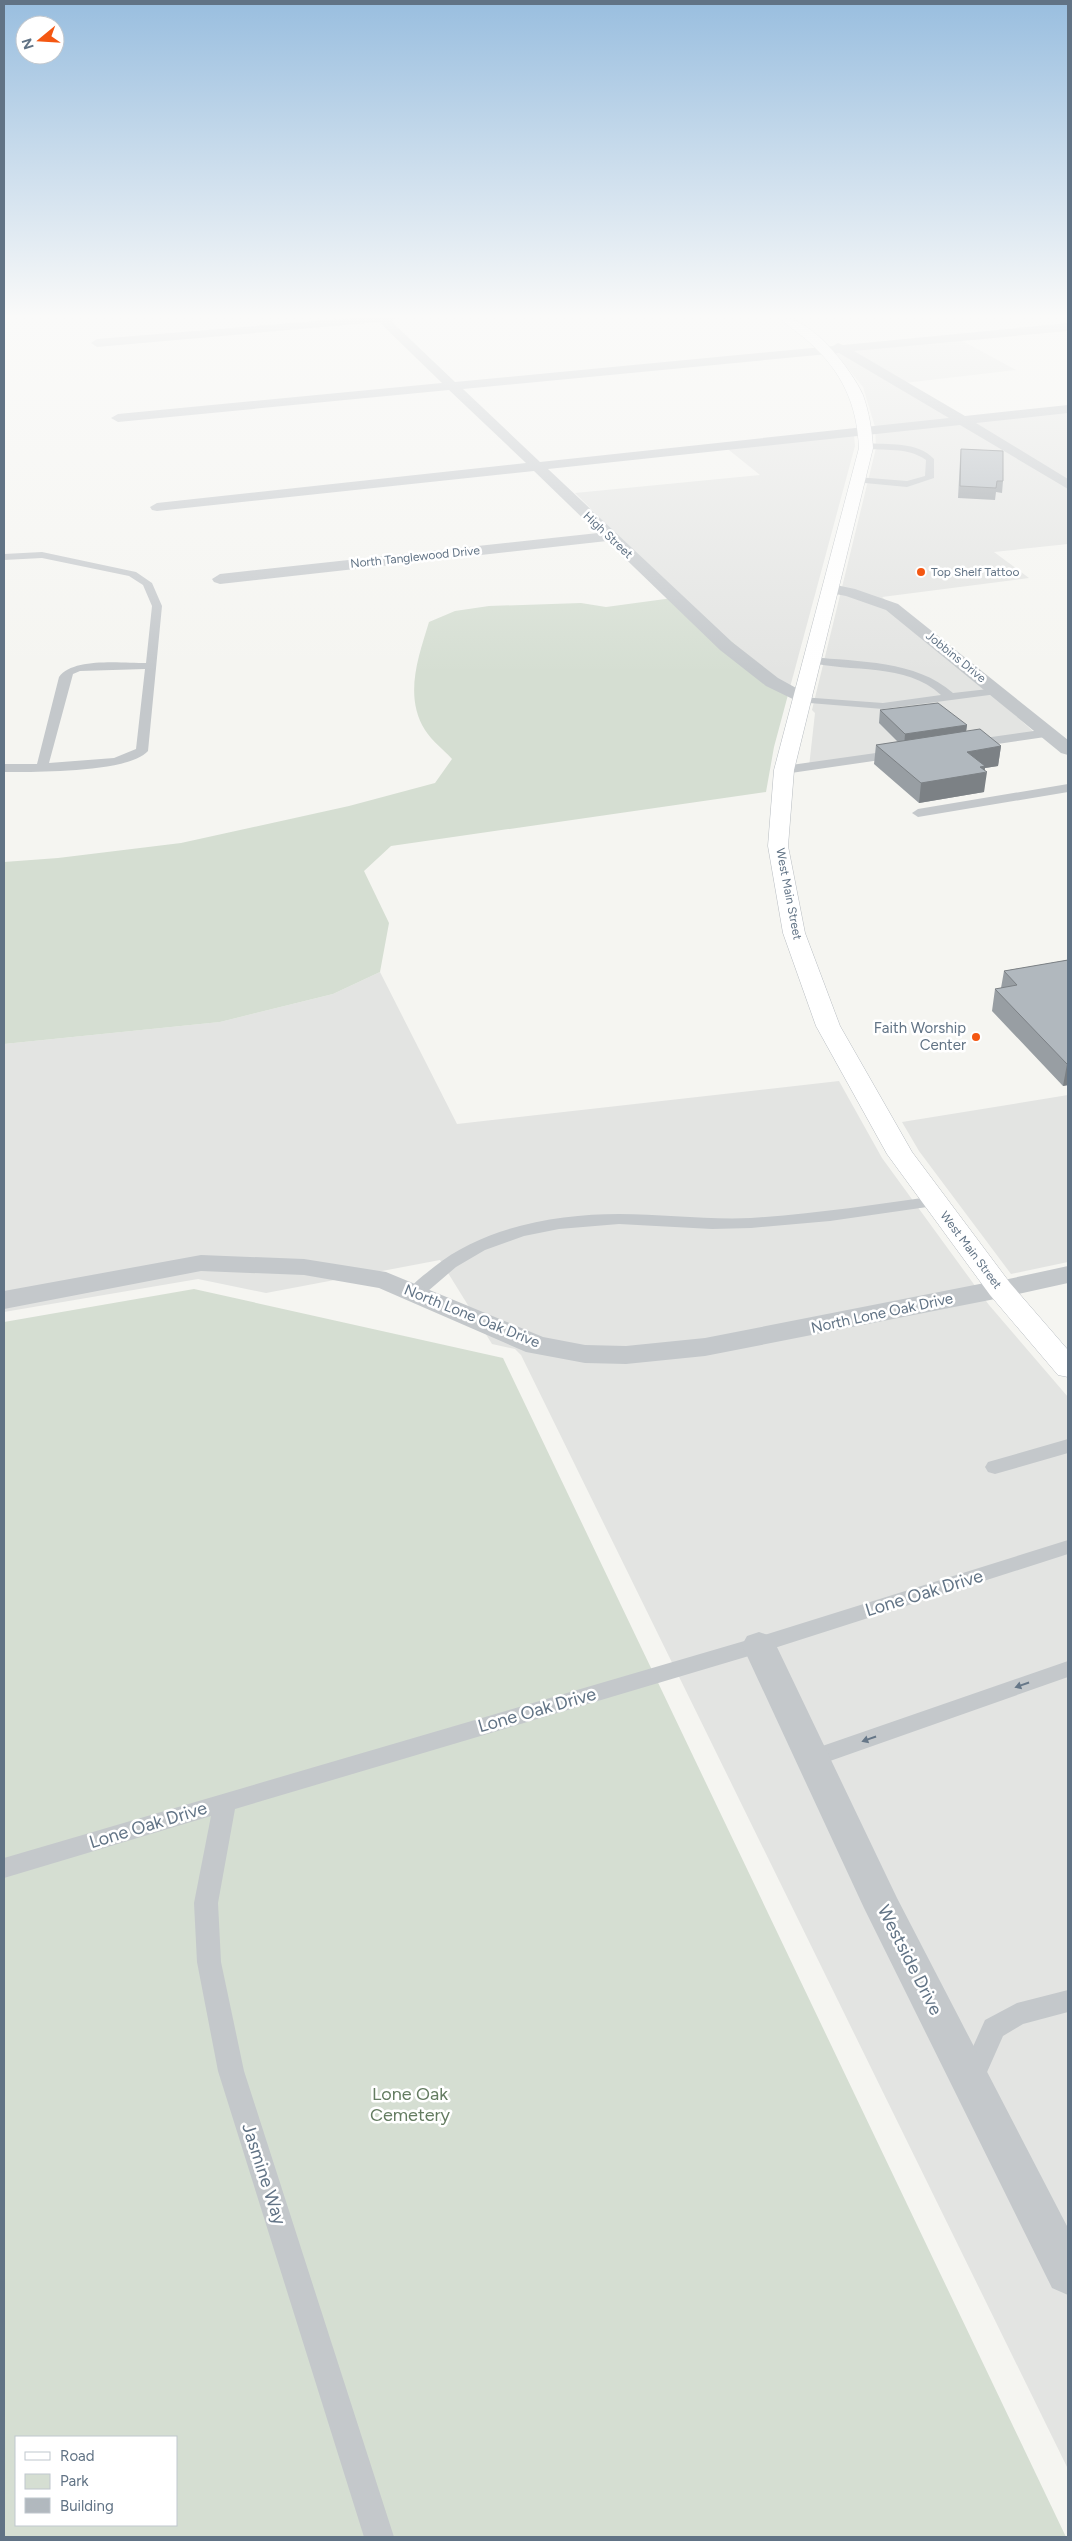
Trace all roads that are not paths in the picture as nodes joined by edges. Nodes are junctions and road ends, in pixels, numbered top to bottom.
1 (504, 437) edge
2 (877, 437) edge
3 (989, 437) edge
4 (865, 439) junction
5 (535, 466) junction
6 (857, 480) junction
7 (1068, 485) edge
8 (157, 507) dead end
9 (609, 536) junction
10 (4, 557) edge
11 (220, 579) dead end
12 (831, 589) junction
13 (812, 660) junction
14 (151, 666) junction
15 (997, 691) junction
16 (950, 698) junction
17 (801, 699) junction
18 (1048, 733) junction
19 (960, 745) edge
20 (1068, 749) edge
21 (911, 752) edge
22 (42, 767) junction
23 (4, 768) edge
24 (784, 770) junction
25 (1068, 788) edge
26 (918, 813) dead end
27 (935, 1201) junction
28 (1068, 1275) edge
29 (1000, 1289) junction
30 (415, 1293) junction
31 (4, 1300) edge
32 (1068, 1368) edge
33 (1068, 1446) edge
34 (994, 1467) dead end
35 (1068, 1547) edge
36 (759, 1645) junction
37 (1068, 1669) edge
38 (813, 1758) junction
39 (225, 1802) junction
40 (4, 1868) edge
41 (1068, 2001) edge
42 (971, 2080) junction
43 (1068, 2272) edge
44 (378, 2537) edge

1 - 5 street, High Street
2 - 4 street
3 - 7 street
4 - 5 street
4 - 6 main road, West Main Street
4 - 6 lane
5 - 8 street
5 - 9 street, High Street
6 - 12 main road, West Main Street
9 - 11 street, North Tanglewood Drive
9 - 17 street, High Street
10 - 14 lane
12 - 13 main road, West Main Street
12 - 15 street, Jobbins Drive
13 - 16 lane
13 - 17 main road, West Main Street
14 - 22 lane
14 - 22 lane
15 - 16 lane
15 - 18 street, Jobbins Drive
16 - 17 lane
17 - 24 main road, West Main Street
18 - 19 lane
18 - 20 street, Jobbins Drive
21 - 24 lane
22 - 23 lane
24 - 27 main road, West Main Street
25 - 26 lane
27 - 29 main road, West Main Street
27 - 30 lane
28 - 29 street, North Lone Oak Drive
29 - 30 street, North Lone Oak Drive
29 - 32 main road, West Main Street
30 - 31 street, North Lone Oak Drive
33 - 34 lane
35 - 36 lane, Lone Oak Drive
36 - 38 street, Westside Drive
36 - 39 lane, Lone Oak Drive
37 -> 38 lane
38 - 42 street, Westside Drive
39 - 40 lane, Lone Oak Drive
39 - 44 lane, Jasmine Way
41 - 42 lane
42 - 43 street, Westside Drive

